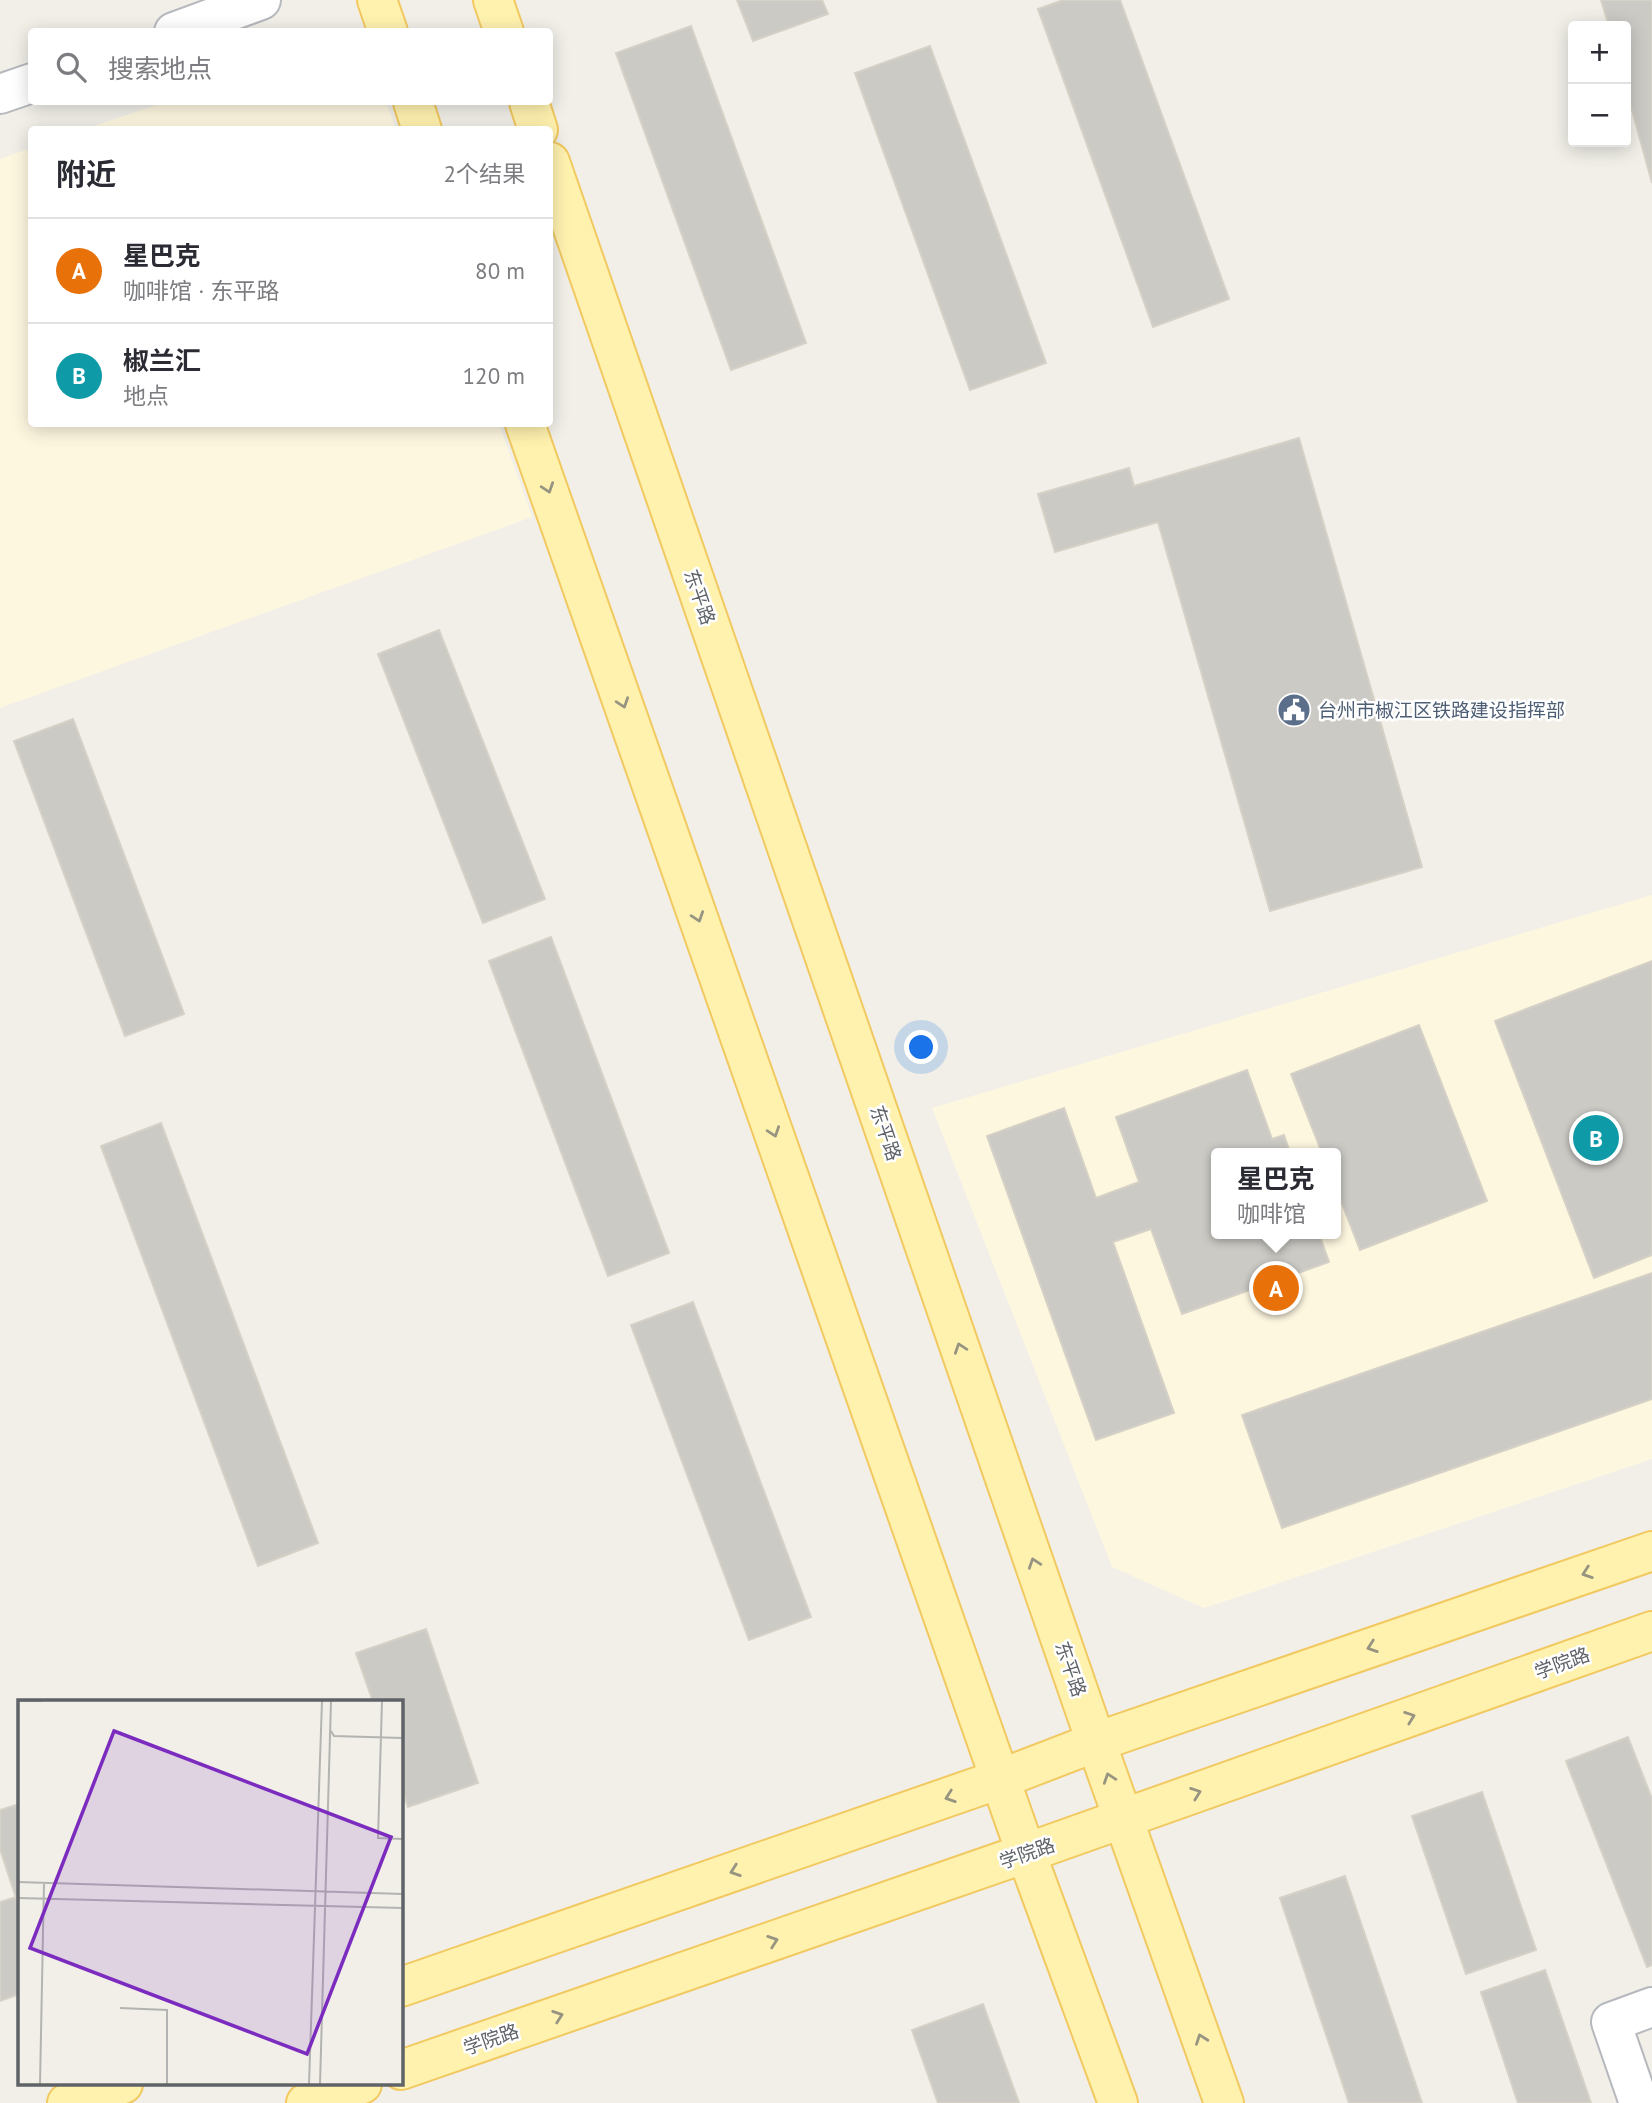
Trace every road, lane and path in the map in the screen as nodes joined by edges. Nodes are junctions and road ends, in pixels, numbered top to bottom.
1 (261, 0) edge
2 (377, 0) edge
3 (494, 0) edge
4 (185, 28) edge
5 (387, 28) edge
6 (503, 28) edge
7 (28, 84) edge
8 (0, 94) edge
9 (414, 105) edge
10 (530, 105) edge
11 (421, 126) edge
12 (537, 126) edge
13 (553, 171) edge
14 (527, 427) edge
15 (1652, 1551) edge
16 (1652, 1631) edge
17 (1096, 1742) junction
18 (1000, 1779) junction
19 (1123, 1819) junction
20 (1026, 1853) junction
21 (402, 1987) edge
22 (1652, 2007) edge
23 (402, 2070) edge
24 (116, 2086) edge
25 (356, 2086) edge
26 (67, 2103) edge
27 (306, 2103) edge
28 (1118, 2103) edge
29 (1224, 2103) edge
30 (1639, 2103) edge

1 - 4 street
2 - 5 main road
3 - 6 main road
7 - 8 street
9 - 11 main road
10 - 12 main road
17 -> 13 main road, 东平路
14 -> 18 main road
15 -> 17 main road
19 -> 16 main road, 学院路
17 - 18 main road
19 -> 17 main road, 东平路
18 - 20 main road
18 -> 21 main road
19 - 20 main road, 学院路
29 -> 19 main road, 东平路
23 -> 20 main road, 学院路
20 - 28 main road
22 - 30 street
24 - 26 main road
25 - 27 main road

